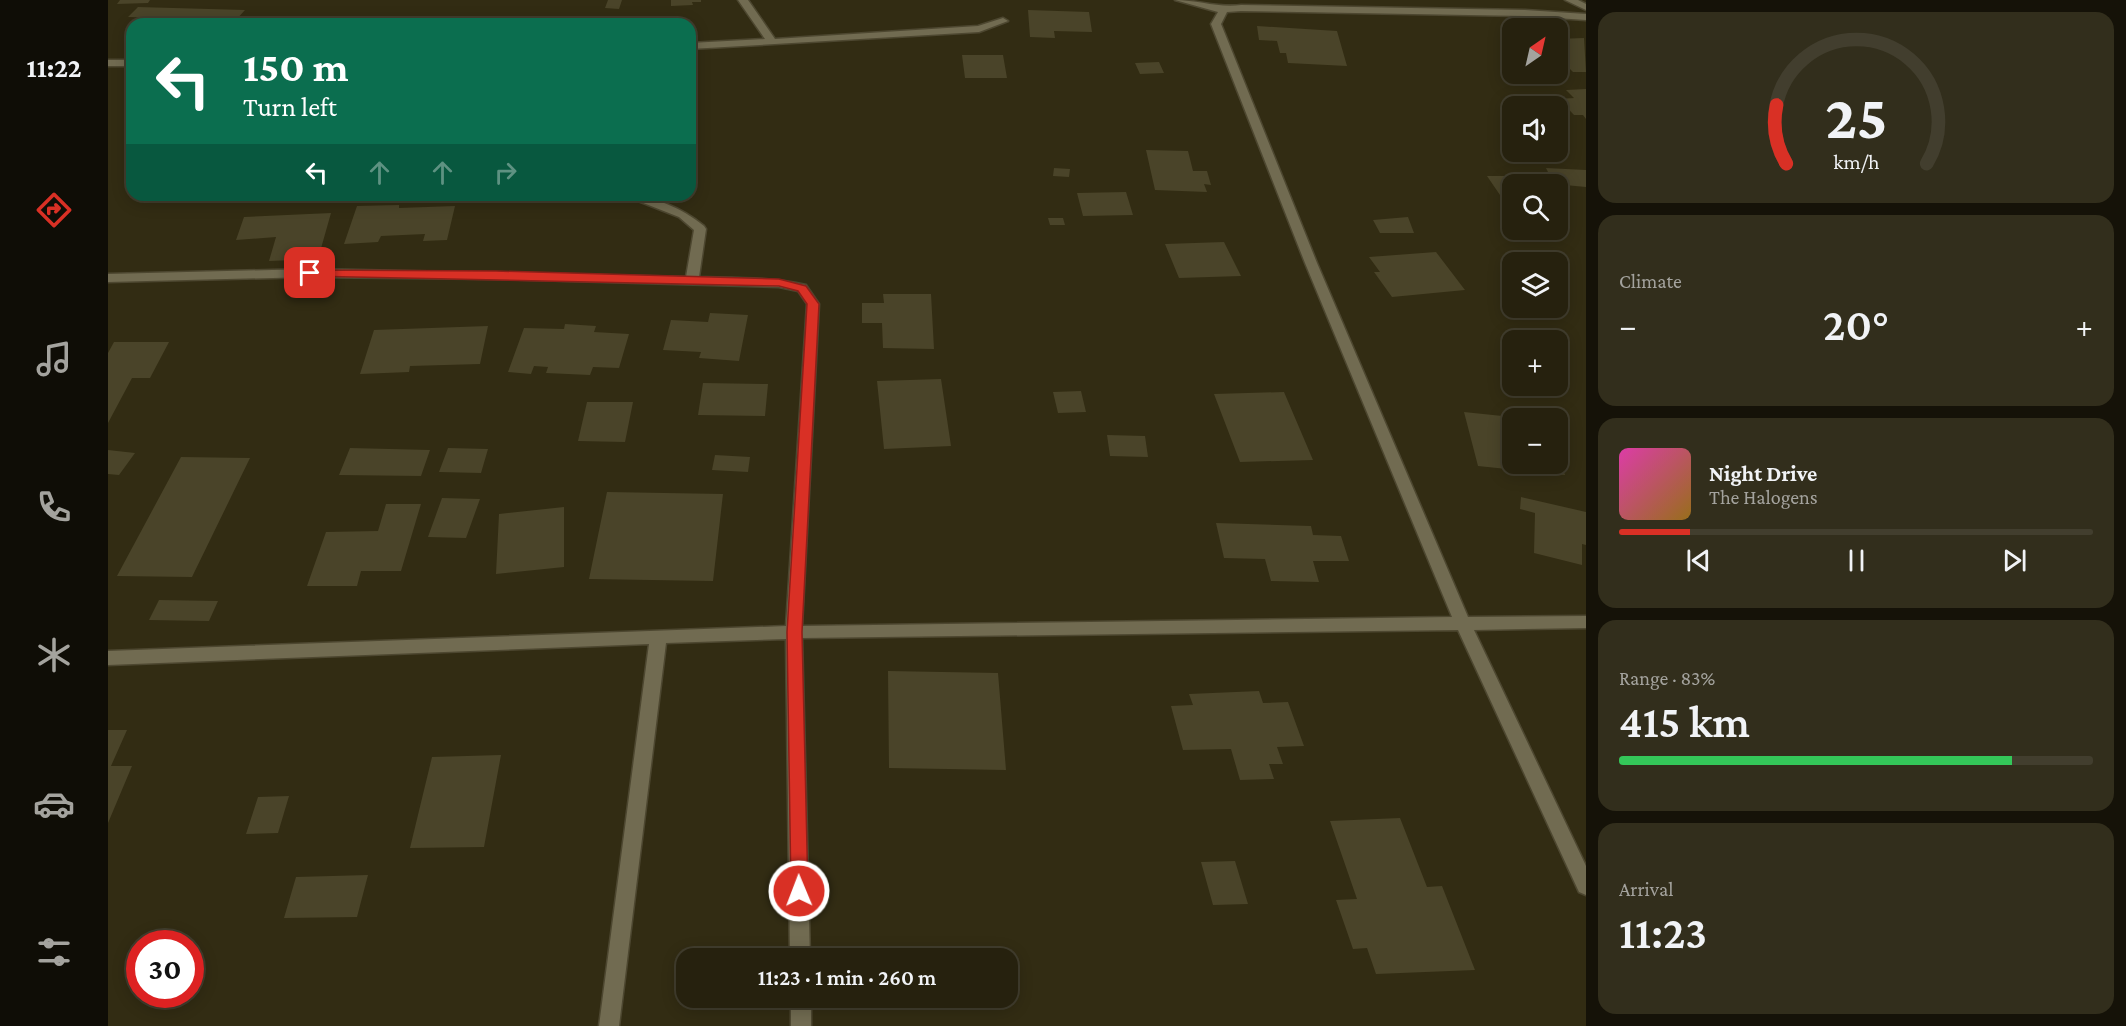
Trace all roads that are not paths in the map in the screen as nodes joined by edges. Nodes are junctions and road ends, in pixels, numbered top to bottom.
1 (743, 0) edge
2 (1180, 0) edge
3 (1570, 0) edge
4 (1586, 7) edge
5 (1224, 10) junction
6 (1586, 17) edge
7 (1003, 21) dead end
8 (772, 42) junction
9 (696, 46) edge
10 (108, 63) edge
11 (126, 63) edge
12 (645, 201) edge
13 (108, 278) edge
14 (692, 281) junction
15 (1461, 622) junction
16 (1586, 622) edge
17 (794, 632) junction
18 (658, 639) junction
19 (108, 658) edge
20 (1586, 886) edge
21 (800, 948) edge
22 (801, 1008) edge
23 (609, 1026) edge
24 (801, 1026) edge

1 - 8 street
2 - 5 street
3 - 4 street
5 - 6 street
5 - 15 street
7 - 8 street
8 - 9 street
10 - 11 street
12 - 14 street
13 - 14 street
14 - 17 street
15 - 16 street
15 - 17 street
15 - 20 street
17 - 18 street
17 - 21 street
18 - 19 street
18 - 23 street
22 - 24 street

